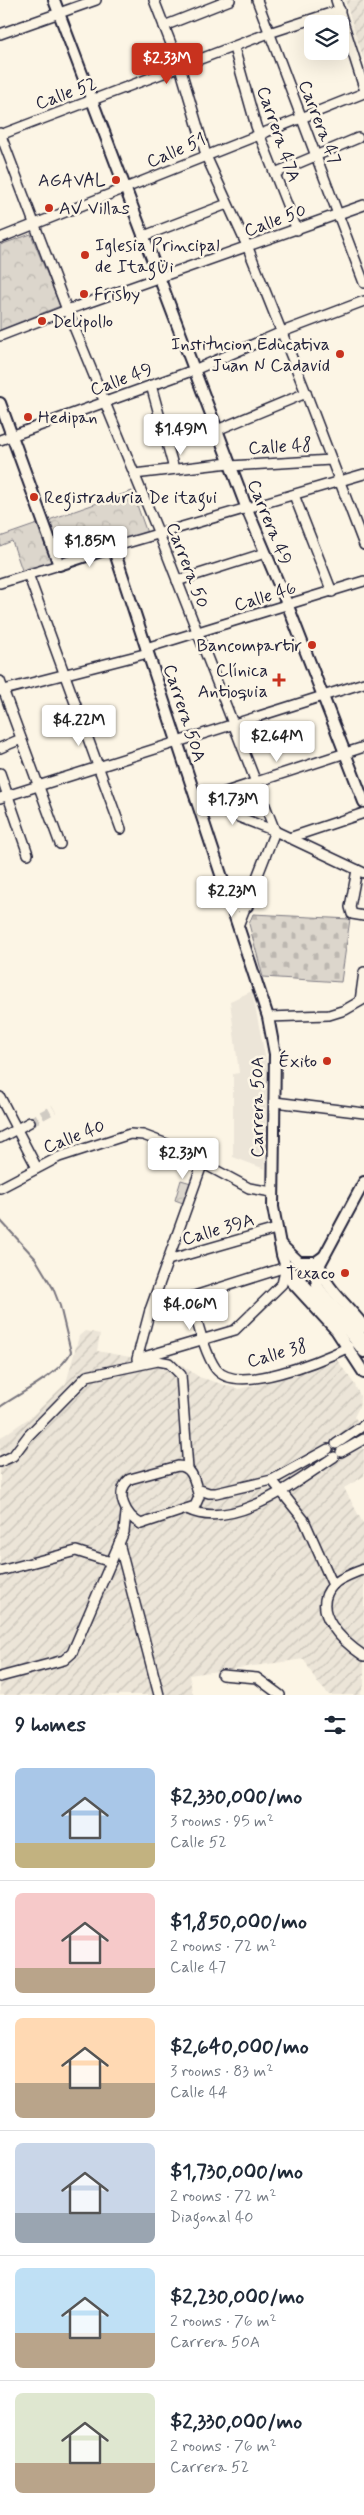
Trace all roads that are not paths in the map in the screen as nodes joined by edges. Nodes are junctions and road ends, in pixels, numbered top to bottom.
1 (54, 0) edge
2 (96, 0) edge
3 (154, 0) edge
4 (230, 0) edge
5 (257, 0) edge
6 (336, 0) edge
7 (340, 10) junction
8 (59, 14) junction
9 (164, 26) junction
10 (269, 33) junction
11 (0, 34) edge
12 (234, 48) junction
13 (180, 68) junction
14 (364, 88) edge
15 (364, 93) edge
16 (92, 101) junction
17 (301, 118) junction
18 (259, 133) junction
19 (0, 134) edge
20 (358, 138) dead end
21 (206, 155) junction
22 (316, 157) junction
23 (275, 173) junction
24 (126, 188) junction
25 (227, 204) junction
26 (364, 205) edge
27 (338, 215) junction
28 (34, 225) junction
29 (297, 230) junction
30 (144, 236) junction
31 (0, 238) edge
32 (248, 248) junction
33 (160, 277) junction
34 (364, 283) edge
35 (364, 301) edge
36 (67, 310) junction
37 (282, 332) junction
38 (0, 336) edge
39 (194, 370) junction
40 (151, 385) junction
41 (306, 393) junction
42 (0, 403) edge
43 (104, 403) junction
44 (217, 430) junction
45 (12, 436) junction
46 (0, 440) edge
47 (331, 460) junction
48 (230, 464) junction
49 (174, 469) junction
50 (134, 474) junction
51 (364, 474) edge
52 (339, 481) junction
53 (294, 495) junction
54 (247, 510) junction
55 (159, 533) junction
56 (364, 545) edge
57 (113, 547) junction
58 (265, 553) junction
59 (59, 564) junction
60 (28, 574) junction
61 (177, 581) junction
62 (364, 581) edge
63 (0, 583) edge
64 (332, 592) junction
65 (288, 606) junction
66 (197, 632) junction
67 (147, 650) junction
68 (65, 674) junction
69 (364, 682) edge
70 (1, 688) edge
71 (322, 696) junction
72 (233, 723) junction
73 (21, 739) junction
74 (177, 742) junction
75 (364, 747) edge
76 (0, 748) edge
77 (345, 753) junction
78 (98, 767) junction
79 (0, 773) edge
80 (256, 783) junction
81 (40, 786) junction
82 (221, 794) junction
83 (4, 797) edge
84 (197, 801) junction
85 (364, 802) edge
86 (226, 810) junction
87 (364, 812) edge
88 (121, 829) dead end
89 (275, 832) junction
90 (289, 838) junction
91 (60, 844) dead end
92 (28, 854) dead end
93 (361, 872) edge
94 (230, 900) junction
95 (246, 906) junction
96 (364, 916) edge
97 (238, 926) junction
98 (364, 972) edge
99 (362, 1000) edge
100 (268, 1017) junction
101 (0, 1097) edge
102 (275, 1102) junction
103 (364, 1113) edge
104 (30, 1122) tunnel mouth
105 (16, 1129) junction
106 (0, 1138) edge
107 (203, 1162) junction
108 (37, 1168) junction
109 (364, 1182) edge
110 (0, 1188) edge
111 (272, 1192) junction
112 (276, 1229) junction
113 (278, 1242) junction
114 (168, 1260) junction
115 (322, 1260) junction
116 (286, 1267) junction
117 (190, 1297) junction
118 (330, 1305) junction
119 (150, 1310) junction
120 (364, 1327) edge
121 (203, 1340) junction
122 (364, 1340) edge
123 (349, 1348) junction
124 (364, 1352) edge
125 (364, 1373) edge
126 (364, 1425) edge
127 (364, 1439) edge
128 (338, 1449) junction
129 (0, 1462) edge
130 (188, 1469) junction
131 (272, 1480) junction
132 (197, 1489) junction
133 (282, 1493) junction
134 (187, 1509) junction
135 (126, 1513) junction
136 (141, 1524) junction
137 (124, 1532) junction
138 (119, 1543) junction
139 (111, 1562) junction
140 (364, 1569) edge
141 (0, 1571) edge
142 (333, 1585) junction
143 (364, 1656) edge
144 (222, 1675) dead end
145 (0, 1677) edge
146 (159, 1695) edge
147 (280, 1695) edge

1 - 8 main road, Carrera 49
2 - 8 street
3 - 9 street
4 - 9 street
5 - 10 street, Carrera 47
6 - 7 street
7 - 10 street, Calle 52
7 - 14 street
8 - 11 street
8 - 16 main road, Carrera 49
9 - 13 street
10 - 12 street, Calle 52
10 - 17 street, Carrera 47
12 - 13 street, Calle 52
12 - 18 street, Carrera 47A
13 - 16 street, Calle 52
13 - 21 street
15 - 17 street, Calle 51
16 - 19 street, Calle 52
16 - 24 main road, Carrera 49
17 - 18 street, Calle 51
17 - 22 street, Carrera 47
18 - 21 street, Calle 51
18 - 23 street, Carrera 47A
19 - 28 street, Carrera 50
20 - 22 street
21 - 24 street, Calle 51
21 - 25 street
22 - 23 street
22 - 27 street, Carrera 47
23 - 29 street, Carrera 47A
24 - 28 street, Calle 51
24 - 30 main road, Carrera 49
25 - 30 street
25 - 32 street
26 - 27 street, Calle 50
27 - 29 street, Calle 50
27 - 34 street, Carrera 47
28 - 31 street, Calle 51
28 - 36 street, Carrera 50
29 - 32 street, Calle 50
30 - 33 main road, Carrera 49
32 - 33 street, Calle 50
32 - 37 street
33 - 36 street, Calle 50
33 - 39 main road, Carrera 49
35 - 37 street, Calle 49
36 - 38 street, Calle 50
36 - 43 street, Carrera 50
37 - 39 street, Calle 49
37 - 41 street
39 - 40 street, Calle 49
39 - 44 main road, Carrera 49
40 - 43 street, Calle 49
40 - 49 street
41 - 44 street
41 - 47 street
42 - 45 main road
43 - 45 street, Calle 49
43 - 50 street, Carrera 50
44 - 48 main road, Carrera 49
45 - 46 street, Calle 49
45 - 59 main road
47 - 48 street, Calle 48
47 - 52 street
48 - 49 street, Calle 48
48 - 54 main road, Carrera 49
49 - 50 street, Calle 48
50 - 55 street, Carrera 50
51 - 52 street
52 - 53 street
52 - 56 street
53 - 54 street
53 - 64 street
54 - 55 street
54 - 58 main road, Carrera 49
55 - 57 street
55 - 61 street, Carrera 50
57 - 59 main road
57 - 67 main road, Carrera 50A
58 - 61 street
58 - 65 main road, Carrera 49
59 - 60 street
60 - 63 street
60 - 68 street
61 - 66 street, Carrera 50
62 - 64 street, Calle 46
64 - 65 street, Calle 46
65 - 66 street, Calle 46
65 - 71 main road, Carrera 49
66 - 67 street, Calle 46
66 - 72 street, Carrera 50
67 - 68 street, Calle 46
67 - 74 main road, Carrera 50A
68 - 70 street, Calle 46
68 - 78 street
69 - 71 street
70 - 73 street
71 - 72 street
71 - 77 main road, Carrera 49
72 - 74 street
72 - 80 street, Carrera 50
73 - 76 street
73 - 81 street
74 - 78 street
74 - 84 main road, Carrera 50A
75 - 77 street
77 - 80 street
77 - 85 main road, Carrera 49
78 - 81 street
78 - 88 street
79 - 83 street
80 - 82 street
80 - 89 street, Carrera 50
81 - 83 street
81 - 91 street
82 - 84 street
82 - 86 street
83 - 92 street
84 - 86 street
84 - 94 main road, Carrera 50A
86 - 89 street
87 - 90 street
89 - 90 street
89 - 95 street
90 - 93 street
93 - 96 street
94 - 95 main road
94 - 97 main road, Carrera 50A
95 - 97 street
97 - 100 main road, Carrera 50A
98 - 99 street
99 - 100 street
100 - 102 main road, Carrera 50A
101 - 105 street
102 - 103 street
102 - 111 main road, Carrera 50A
104 - 105 street
105 - 106 street
105 - 108 street
107 - 108 street, Calle 40
107 - 111 street, Calle 40
107 - 114 street
108 - 110 street, Calle 40
109 - 115 main road
111 - 112 main road, Carrera 50A
112 - 113 main road, Carrera 50A
112 - 114 street, Calle 39A
113 - 115 main road
113 - 116 main road, Carrera 50A
114 - 119 street
115 - 118 main road
115 - 120 main road
116 - 117 street
116 - 118 main road
116 - 121 street
116 - 123 main road, Carrera 50A
117 - 119 street
117 - 121 street
118 - 122 main road
118 - 124 main road
119 - 121 street
121 - 123 street, Calle 38
123 - 125 main road, Carrera 50A
126 - 128 street
127 - 128 street
128 - 131 street
128 - 133 street
129 - 130 street
130 - 132 street
130 - 135 street
131 - 132 street
131 - 133 street
132 - 134 street
133 - 134 street
133 - 142 street
134 - 136 street
135 - 136 street
135 - 137 street
136 - 137 street
137 - 138 street
138 - 139 street
138 - 146 street
139 - 141 street
139 - 145 street
140 - 142 street
142 - 143 street
144 - 147 street

